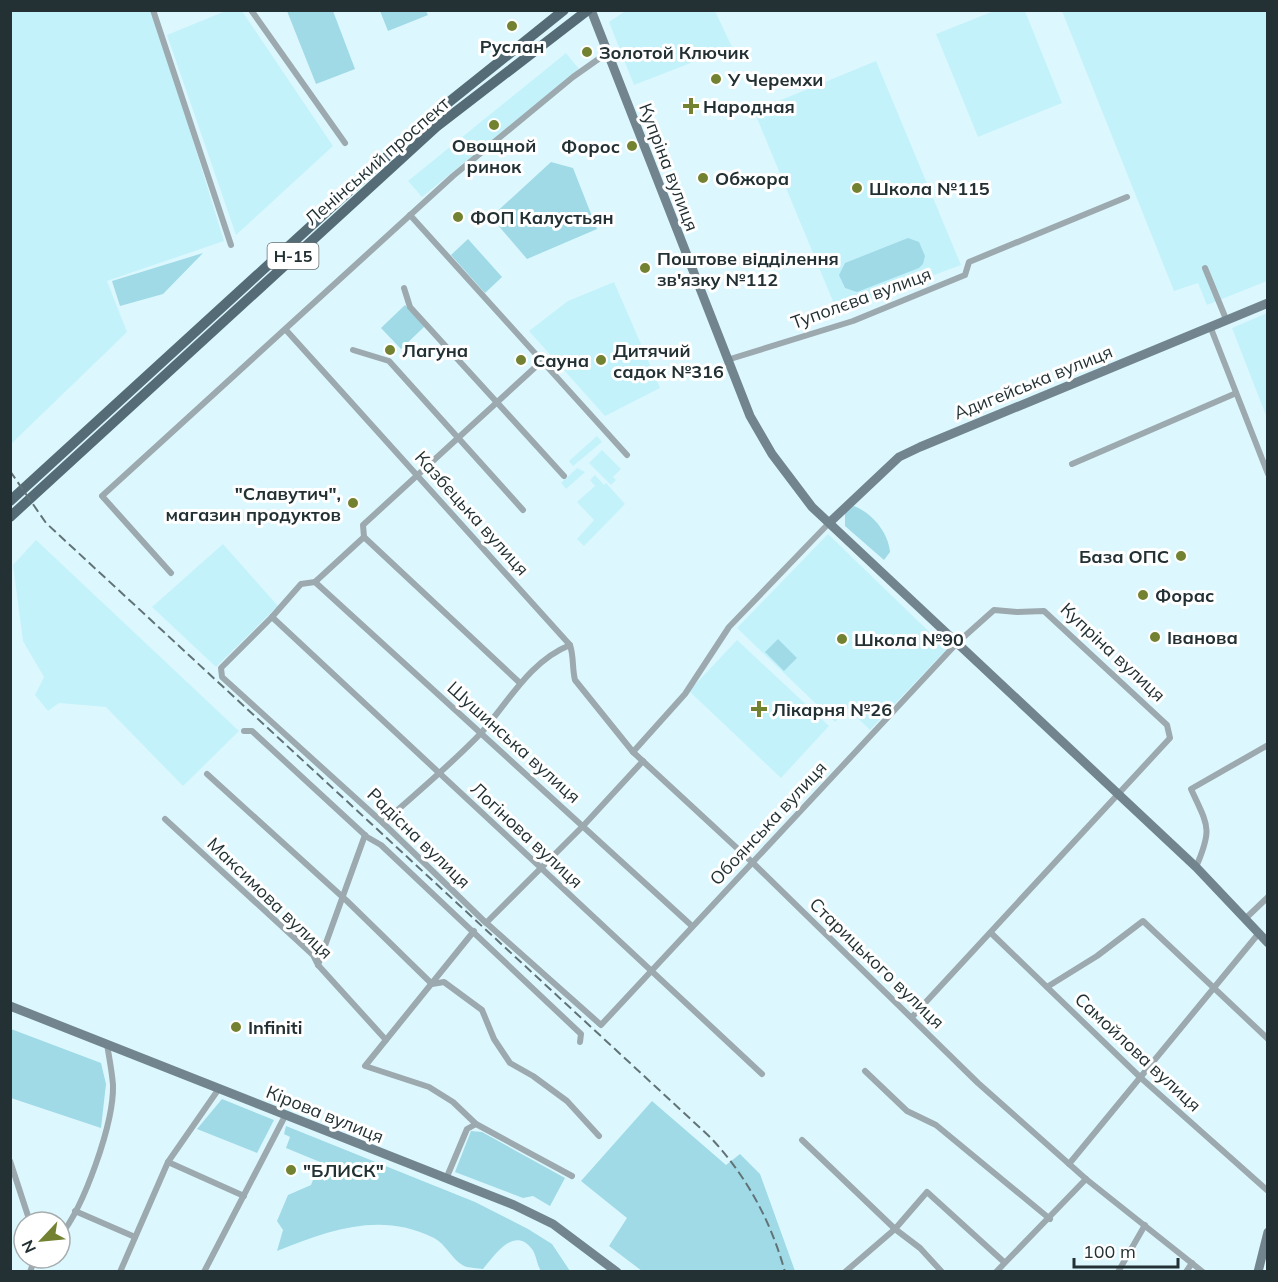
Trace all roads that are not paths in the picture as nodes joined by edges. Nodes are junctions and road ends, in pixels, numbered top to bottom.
1 (153, 10) edge
2 (251, 10) edge
3 (564, 10) edge
4 (589, 10) edge
5 (607, 53) junction
6 (345, 142) dead end
7 (1127, 197) dead end
8 (410, 215) junction
9 (231, 245) dead end
10 (1205, 268) dead end
11 (404, 288) dead end
12 (1268, 303) edge
13 (1226, 319) junction
14 (1210, 326) junction
15 (286, 330) junction
16 (353, 350) dead end
17 (727, 360) junction
18 (542, 361) junction
19 (1234, 394) junction
20 (498, 404) junction
21 (459, 439) junction
22 (627, 455) dead end
23 (1072, 464) dead end
24 (1268, 474) edge
25 (419, 476) junction
26 (564, 476) dead end
27 (10, 501) edge
28 (524, 510) dead end
29 (10, 517) edge
30 (830, 522) junction
31 (364, 537) junction
32 (171, 573) dead end
33 (315, 582) junction
34 (272, 617) junction
35 (957, 643) junction
36 (570, 645) junction
37 (520, 683) junction
38 (244, 731) dead end
39 (481, 732) junction
40 (1268, 745) edge
41 (633, 752) junction
42 (643, 761) junction
43 (438, 772) junction
44 (207, 774) dead end
45 (1119, 794) junction
46 (165, 819) dead end
47 (383, 823) junction
48 (585, 825) junction
49 (365, 835) junction
50 (752, 862) junction
51 (1196, 867) junction
52 (540, 869) junction
53 (343, 897) junction
54 (1268, 897) edge
55 (1246, 918) junction
56 (485, 922) junction
57 (692, 926) junction
58 (474, 931) junction
59 (991, 933) junction
60 (1259, 933) junction
61 (1268, 943) edge
62 (318, 965) junction
63 (651, 970) junction
64 (432, 984) junction
65 (1047, 987) junction
66 (1213, 988) junction
67 (10, 1006) edge
68 (912, 1017) junction
69 (601, 1025) joint
70 (1268, 1039) edge
71 (386, 1040) junction
72 (580, 1042) dead end
73 (106, 1044) junction
74 (865, 1071) dead end
75 (762, 1074) dead end
76 (1141, 1078) junction
77 (218, 1090) junction
78 (285, 1116) junction
79 (476, 1124) junction
80 (599, 1136) dead end
81 (802, 1140) dead end
82 (10, 1161) edge
83 (168, 1162) junction
84 (1070, 1164) junction
85 (572, 1176) dead end
86 (446, 1179) junction
87 (1086, 1179) junction
88 (1268, 1191) edge
89 (244, 1196) junction
90 (26, 1210) edge
91 (75, 1211) junction
92 (72, 1216) edge
93 (1050, 1219) junction
94 (1145, 1225) junction
95 (895, 1229) junction
96 (1268, 1232) edge
97 (135, 1237) junction
98 (1004, 1262) junction
99 (1192, 1263) junction
100 (120, 1272) edge
101 (204, 1272) edge
102 (617, 1272) edge
103 (845, 1272) edge
104 (942, 1272) edge
105 (996, 1272) edge
106 (1118, 1272) edge
107 (1186, 1272) edge
108 (1203, 1272) edge
109 (1258, 1272) edge

1 - 9 street
2 - 6 street
3 - 27 main road, Ленінський проспект / Н-15
4 - 5 main road, Купріна вулиця
4 - 29 main road, Ленінський проспект / Н-15
5 - 8 street
5 - 17 main road, Купріна вулиця
7 - 17 street, Туполєва вулиця
8 - 15 street
8 - 18 street
10 - 13 street
11 - 20 street
12 - 13 main road, Адигейська вулиця
13 - 14 main road, Адигейська вулиця
14 - 19 street
14 - 30 main road, Адигейська вулиця
15 - 25 street, Казбецька вулиця
15 - 32 street
16 - 21 street
17 - 30 main road, Купріна вулиця
18 - 20 street
18 - 22 street
19 - 23 street
19 - 24 street
20 - 21 street
20 - 26 street
21 - 25 street
21 - 28 street
25 - 31 street
25 - 36 street, Казбецька вулиця
30 - 35 main road, Купріна вулиця
30 - 41 street
31 - 33 street
31 - 37 street
33 - 34 street
33 - 39 street, Шушинська вулиця
34 - 43 street, Логінова вулиця
34 - 47 street, Радісна вулиця
35 - 45 main road, Купріна вулиця
35 - 45 street, Купріна вулиця
35 - 50 street, Обоянська вулиця
36 - 37 street
36 - 41 street, Старицького вулиця
37 - 39 street
38 - 49 street, Радісна вулиця
39 - 43 street
39 - 48 street, Шушинська вулиця
40 - 51 street
41 - 42 street, Старицького вулиця
42 - 48 street
42 - 50 street, Старицького вулиця
43 - 47 street
43 - 52 street, Логінова вулиця
44 - 53 street
45 - 51 main road, Купріна вулиця
45 - 59 street, Купріна вулиця
46 - 62 street, Максимова вулиця
47 - 56 street, Радісна вулиця
48 - 52 street
48 - 57 street, Шушинська вулиця
49 - 53 street
49 - 58 street, Радісна вулиця
50 - 57 street, Обоянська вулиця
50 - 68 street, Старицького вулиця
51 - 55 main road, Купріна вулиця
52 - 56 street
52 - 63 street, Логінова вулиця
53 - 62 street
53 - 64 street
54 - 55 street
55 - 60 main road, Купріна вулиця
56 - 69 street, Радісна вулиця
57 - 63 street, Обоянська вулиця
58 - 64 street
58 - 72 street, Радісна вулиця
59 - 65 street, Самойлова вулиця
59 - 68 street, Купріна вулиця
60 - 61 main road, Купріна вулиця
60 - 66 street
62 - 71 street, Максимова вулиця
63 - 69 street, Обоянська вулиця
63 - 75 street, Логінова вулиця
64 - 71 street
64 - 80 street
65 - 66 street
65 - 76 street, Самойлова вулиця
66 - 70 street
66 - 76 street
67 - 73 main road, Кірова вулиця
68 - 84 street, Старицького вулиця
71 - 79 street
73 - 77 main road, Кірова вулиця
73 - 91 street
74 - 93 street
76 - 84 street
76 - 88 street, Самойлова вулиця
77 - 78 main road, Кірова вулиця
77 - 83 street
78 - 86 main road, Кірова вулиця
78 - 89 street
79 - 85 street
79 - 86 street
81 - 95 street
82 - 90 street
83 - 89 street
83 - 97 street
84 - 87 street, Старицького вулиця
86 - 102 main road, Кірова вулиця
87 - 93 street
87 - 94 street, Старицького вулиця
89 - 101 street
91 - 92 street
91 - 97 street
93 - 98 street
94 - 99 street, Старицького вулиця
94 - 106 street
95 - 98 street
95 - 103 street
95 - 104 street
96 - 109 main road
97 - 100 street
98 - 105 street
99 - 107 street
99 - 108 street, Старицького вулиця

